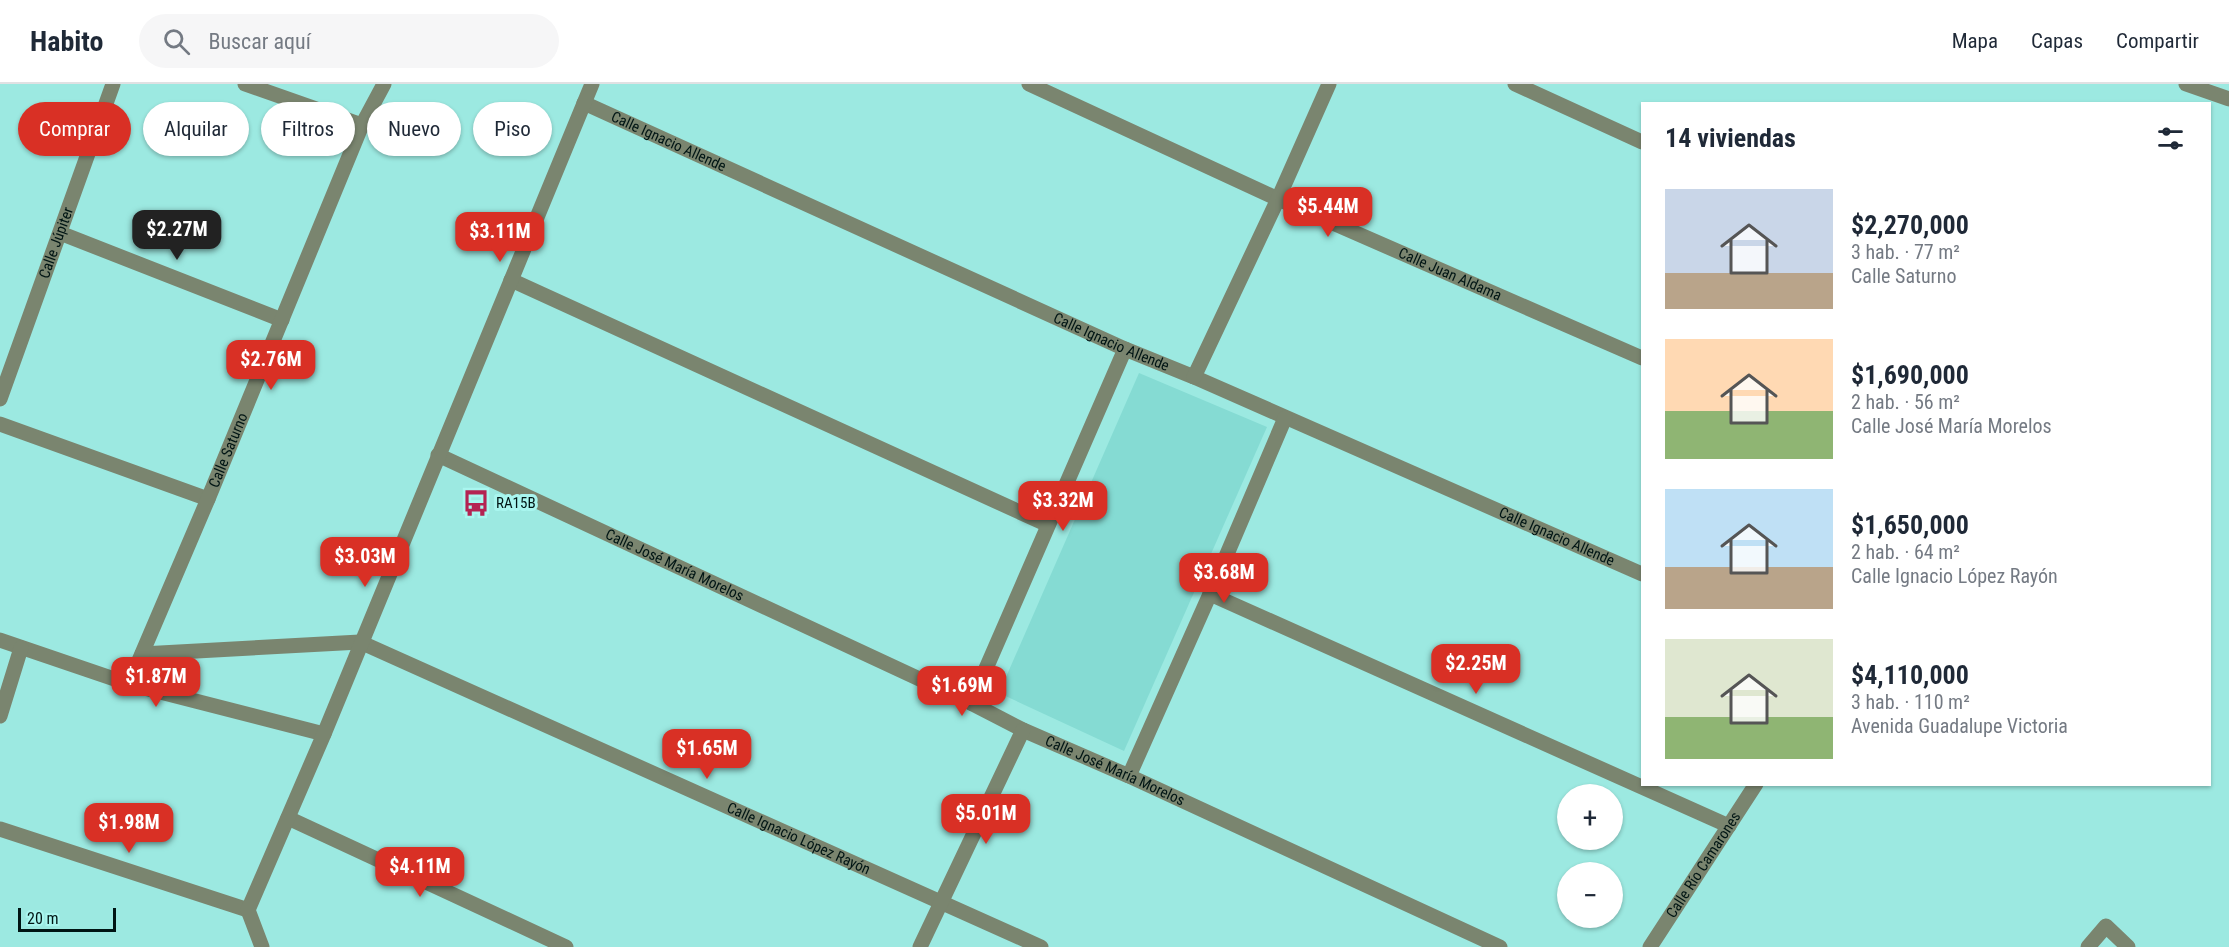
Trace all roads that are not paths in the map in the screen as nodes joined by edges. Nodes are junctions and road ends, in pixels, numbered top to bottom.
1 (113, 84) edge
2 (245, 84) edge
3 (384, 84) edge
4 (592, 84) edge
5 (1029, 84) edge
6 (1329, 84) edge
7 (1515, 84) edge
8 (2186, 84) edge
9 (2229, 99) edge
10 (584, 103) junction
11 (362, 125) junction
12 (1641, 142) edge
13 (1278, 199) junction
14 (60, 232) junction
15 (511, 279) junction
16 (282, 320) junction
17 (1125, 348) junction
18 (1641, 358) edge
19 (1194, 377) junction
20 (0, 399) edge
21 (1285, 418) junction
22 (0, 424) edge
23 (438, 455) junction
24 (208, 499) junction
25 (1048, 525) junction
26 (1641, 574) edge
27 (1210, 594) junction
28 (0, 640) edge
29 (360, 642) junction
30 (21, 648) junction
31 (142, 654) junction
32 (129, 684) junction
33 (971, 703) junction
34 (0, 716) edge
35 (1023, 730) junction
36 (324, 734) junction
37 (1129, 776) junction
38 (1755, 786) edge
39 (288, 818) junction
40 (1729, 826) junction
41 (0, 829) edge
42 (940, 902) junction
43 (248, 910) junction
44 (262, 947) edge
45 (566, 947) edge
46 (920, 947) edge
47 (1041, 947) edge
48 (1500, 947) edge
49 (1650, 947) edge
50 (2088, 947) edge
51 (2128, 947) edge

1 - 14 street, Calle Júpiter
2 - 11 street
3 - 11 street, Calle Saturno
4 - 10 street
5 - 13 street, Calle Juan Aldama
6 - 13 street
7 - 12 street
8 - 9 street
10 - 15 street
10 - 17 street, Calle Ignacio Allende
11 - 16 street, Calle Saturno
13 - 18 street, Calle Juan Aldama
13 - 19 street
14 - 16 street
14 - 20 street, Calle Júpiter
15 - 23 street
15 - 25 street
16 - 24 street, Calle Saturno
17 - 19 street, Calle Ignacio Allende
17 - 25 street
19 - 21 street, Calle Ignacio Allende
21 - 26 street, Calle Ignacio Allende
21 - 27 street
22 - 24 street
23 - 29 street
23 - 33 street, Calle José María Morelos
24 - 31 street, Calle Saturno
25 - 33 street
27 - 37 street
27 - 40 street
28 - 30 street
29 - 31 street
29 - 36 street
29 - 42 street, Calle Ignacio López Rayón
30 - 32 street
30 - 34 street
31 - 32 street, Calle Saturno
32 - 36 street
33 - 35 street, Calle José María Morelos
35 - 37 street, Calle José María Morelos
35 - 42 street
36 - 39 street
37 - 48 street, Calle José María Morelos
38 - 40 street, Calle Río Camarones
39 - 43 street
39 - 45 street
40 - 49 street, Calle Río Camarones
41 - 43 street
42 - 46 street
42 - 47 street, Calle Ignacio López Rayón
43 - 44 street
50 - 51 street

